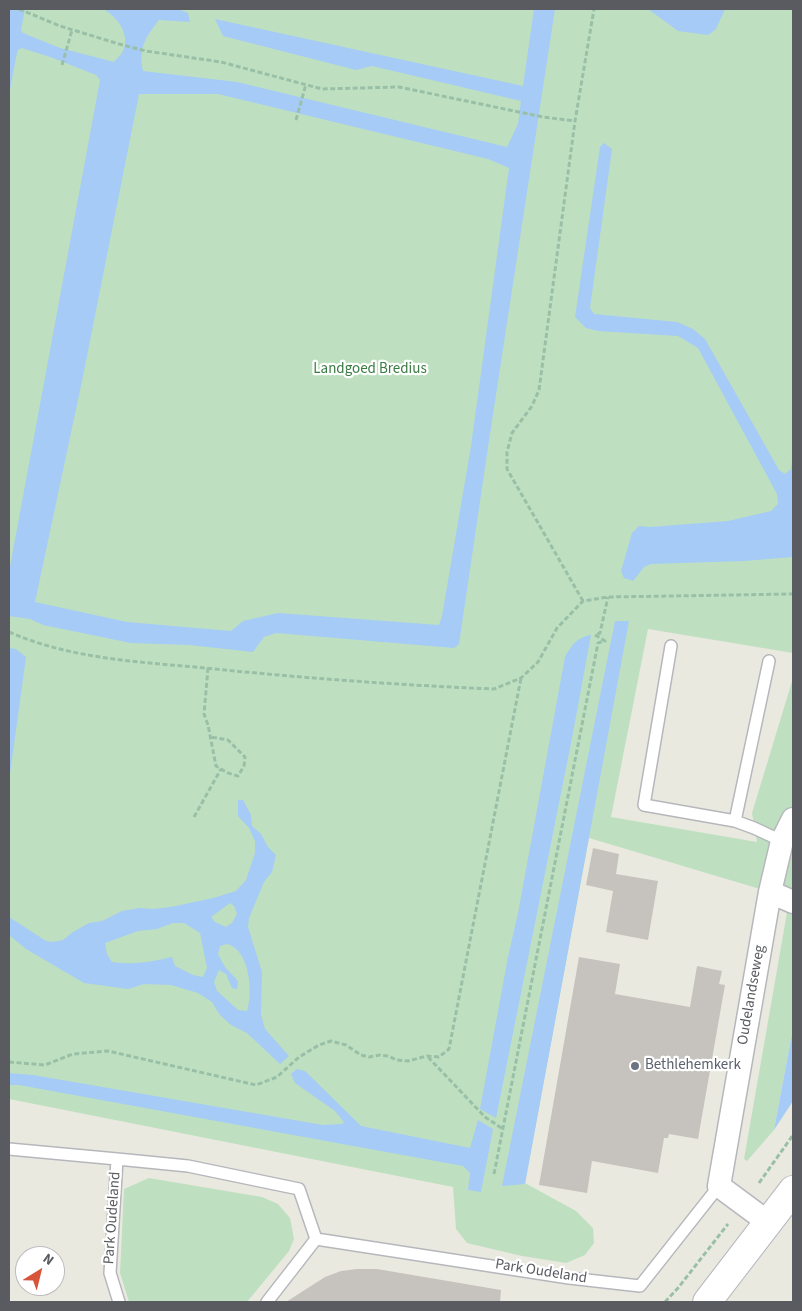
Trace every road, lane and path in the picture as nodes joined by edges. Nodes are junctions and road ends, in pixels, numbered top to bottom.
1 (18, 9) edge
2 (594, 9) edge
3 (72, 30) junction
4 (62, 66) dead end
5 (306, 84) junction
6 (296, 120) dead end
7 (575, 121) junction
8 (793, 594) edge
9 (608, 597) junction
10 (584, 601) junction
11 (9, 632) edge
12 (672, 646) dead end
13 (769, 661) dead end
14 (208, 668) junction
15 (521, 678) junction
16 (211, 737) junction
17 (221, 769) junction
18 (194, 817) dead end
19 (793, 819) edge
20 (735, 821) junction
21 (782, 841) junction
22 (770, 892) junction
23 (793, 902) edge
24 (427, 1056) junction
25 (9, 1062) edge
26 (503, 1129) junction
27 (9, 1149) edge
28 (117, 1160) junction
29 (494, 1174) dead end
30 (719, 1186) junction
31 (793, 1190) edge
32 (769, 1223) junction
33 (316, 1239) junction
34 (119, 1302) edge
35 (268, 1302) edge
36 (707, 1302) edge

1 - 3 path
2 - 7 path
3 - 4 path
3 - 5 path
5 - 6 path
5 - 7 path
7 - 10 path
8 - 9 path
9 - 10 path
9 - 26 path
10 - 15 path
11 - 14 path
12 - 20 lane
13 - 20 lane
14 - 15 path
14 - 16 path
15 - 24 path
16 - 17 path
16 - 17 path
17 - 18 path
19 - 21 street, Oudelandseweg
20 - 21 lane
21 - 22 street, Oudelandseweg
22 - 23 street
22 - 30 street, Oudelandseweg
24 - 25 path
24 - 26 path
26 - 29 path
27 - 28 lane
28 - 33 lane, Park Oudeland
28 - 34 lane, Park Oudeland
30 - 32 street
30 - 33 lane, Park Oudeland
31 - 32 main road
32 - 36 main road
33 - 35 lane

